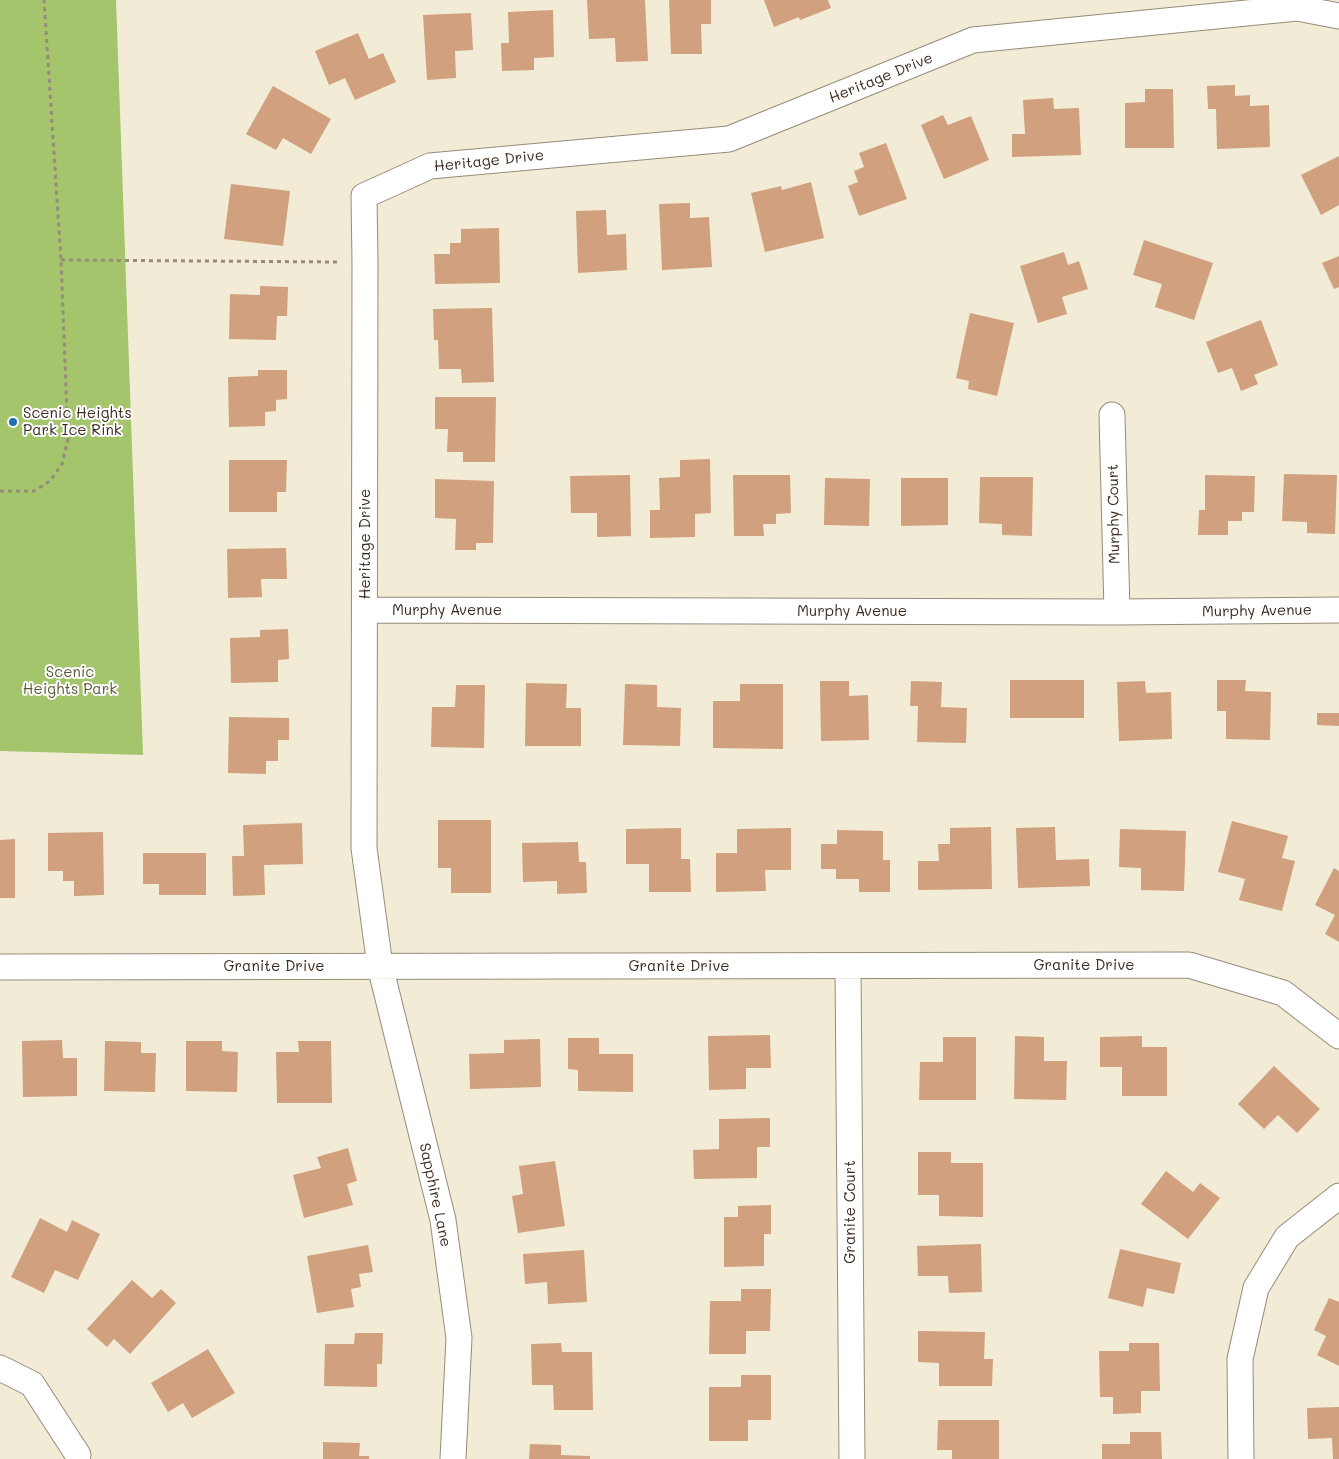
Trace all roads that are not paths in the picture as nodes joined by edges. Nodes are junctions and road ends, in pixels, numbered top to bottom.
1 (1339, 16) edge
2 (1112, 415) dead end
3 (365, 610) junction
4 (1339, 610) edge
5 (1117, 612) junction
6 (380, 966) junction
7 (848, 966) junction
8 (0, 967) edge
9 (1339, 1036) edge
10 (1339, 1196) edge
11 (0, 1368) edge
12 (78, 1455) dead end
13 (453, 1459) edge
14 (852, 1459) edge
15 (1241, 1459) edge

1 - 3 street, Heritage Drive
2 - 5 street, Murphy Court
3 - 5 street, Murphy Avenue
3 - 6 street, Heritage Drive
4 - 5 street, Murphy Avenue
6 - 7 street, Granite Drive
6 - 8 street, Granite Drive
6 - 13 street, Sapphire Lane
7 - 9 street, Granite Drive
7 - 14 street, Granite Court
10 - 15 street
11 - 12 street

